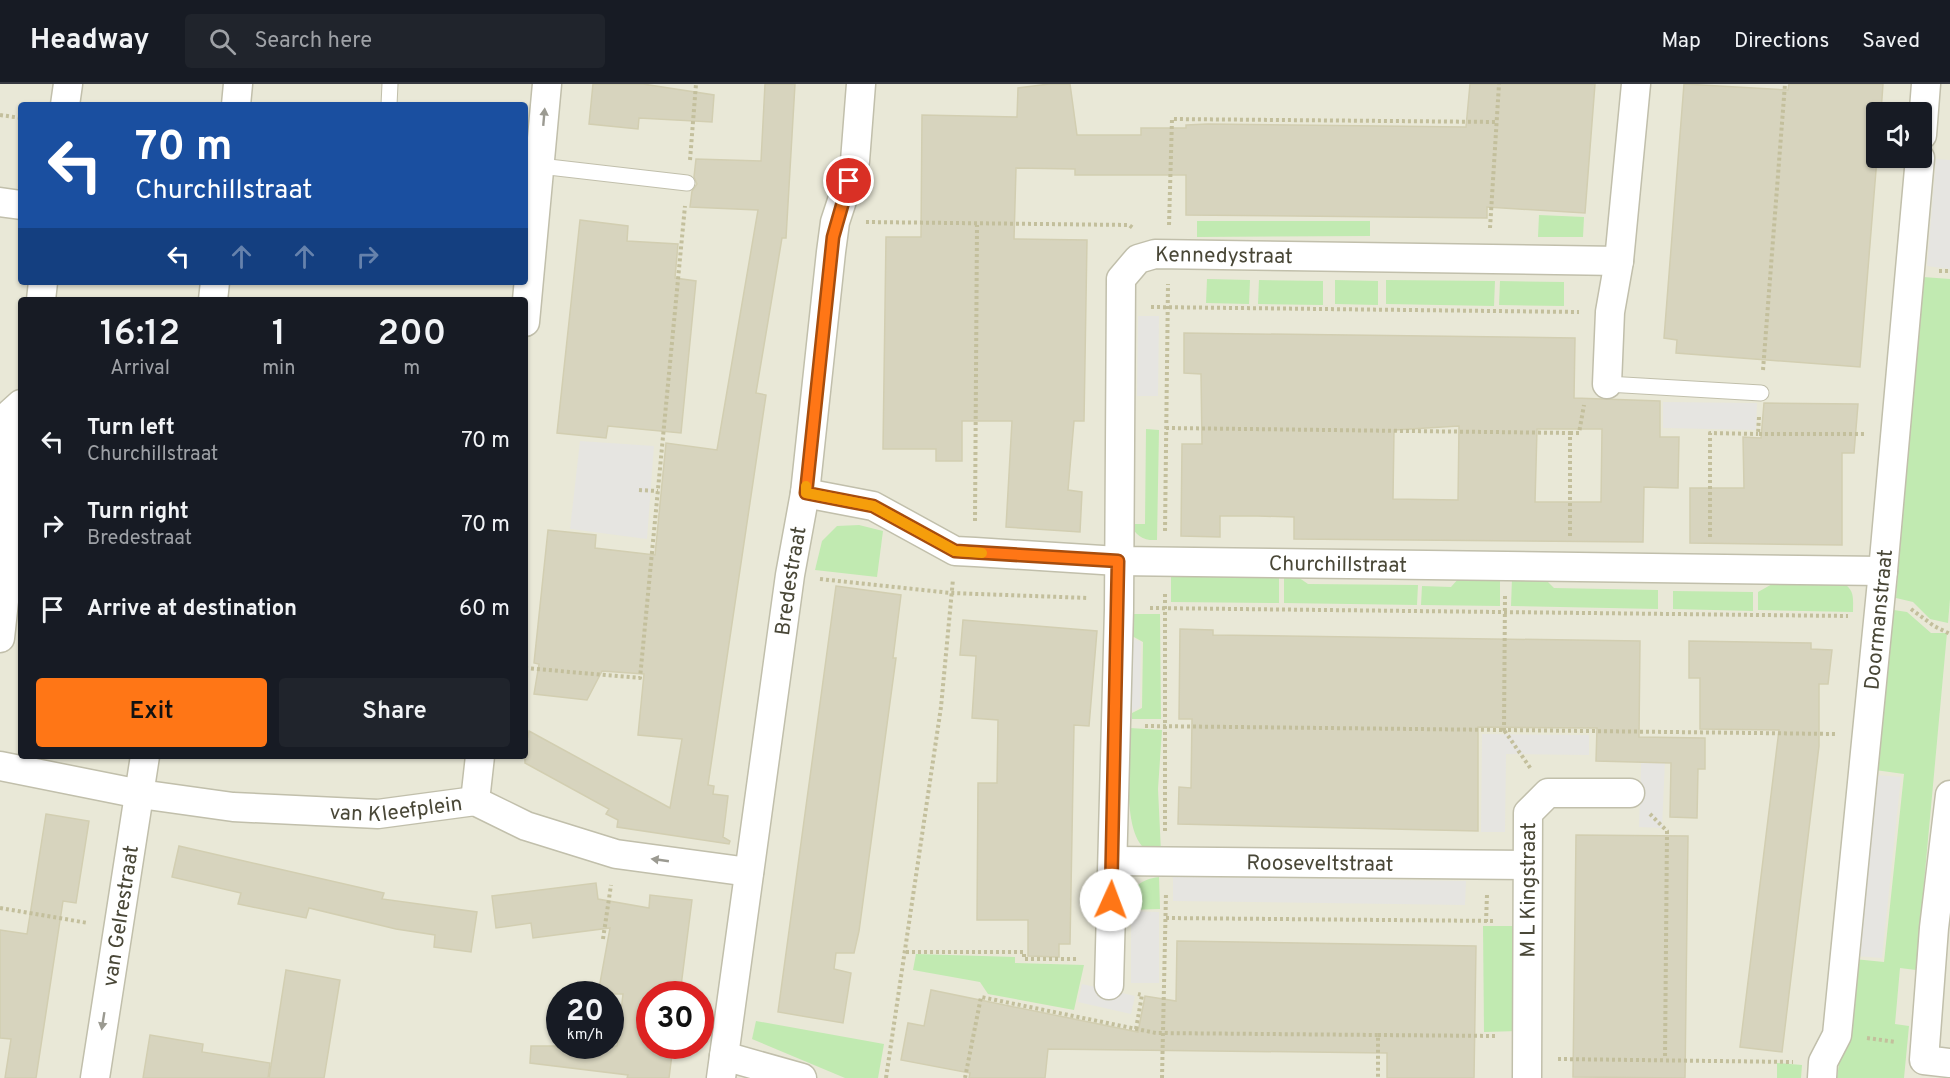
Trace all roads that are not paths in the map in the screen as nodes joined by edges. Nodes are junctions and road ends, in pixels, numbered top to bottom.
1 (68, 84) edge
2 (238, 84) edge
3 (390, 84) edge
4 (547, 84) edge
5 (861, 84) edge
6 (1636, 84) edge
7 (1926, 84) edge
8 (65, 102) edge
9 (236, 102) edge
10 (389, 102) edge
11 (1925, 102) edge
12 (540, 166) junction
13 (1919, 168) edge
14 (687, 183) road end
15 (0, 202) edge
16 (18, 205) edge
17 (1619, 261) junction
18 (527, 297) edge
19 (1607, 384) joint
20 (1761, 393) road end
21 (18, 407) edge
22 (2, 475) edge
23 (806, 493) junction
24 (1118, 561) junction
25 (1883, 571) junction
26 (0, 638) edge
27 (145, 759) edge
28 (480, 759) edge
29 (0, 766) edge
30 (1630, 793) road end
31 (140, 794) junction
32 (1950, 795) edge
33 (476, 801) junction
34 (1113, 861) junction
35 (1527, 865) junction
36 (749, 872) junction
37 (1945, 878) edge
38 (1109, 972) road end
39 (1527, 1058) edge
40 (1937, 1061) edge
41 (722, 1067) edge
42 (1823, 1070) edge
43 (95, 1078) edge
44 (802, 1078) edge

1 - 8 street
2 - 9 street
3 - 10 lane
12 -> 4 street
5 - 23 street, Bredestraat
6 - 17 street
7 - 11 street
12 - 14 lane
12 - 18 street
13 - 25 street, Doormanstraat
15 - 16 street
17 - 19 street
17 - 24 street, Kennedystraat
19 - 20 lane
21 - 22 street
22 - 26 street
23 - 24 street, Churchillstraat
23 - 36 street, Bredestraat
24 - 25 street, Churchillstraat
24 - 34 street
25 - 42 street, Doormanstraat
27 - 31 street, van Gelrestraat
28 - 33 street
29 - 31 street, van Kleefplein
30 - 35 street, M L Kingstraat
31 - 33 street, van Kleefplein
31 -> 43 street, van Gelrestraat
32 - 37 street
36 -> 33 street, van Kleefplein
34 - 35 street, Rooseveltstraat
34 - 38 street
35 - 39 street, M L Kingstraat
36 - 41 street, Bredestraat
37 - 40 street
41 - 44 street

